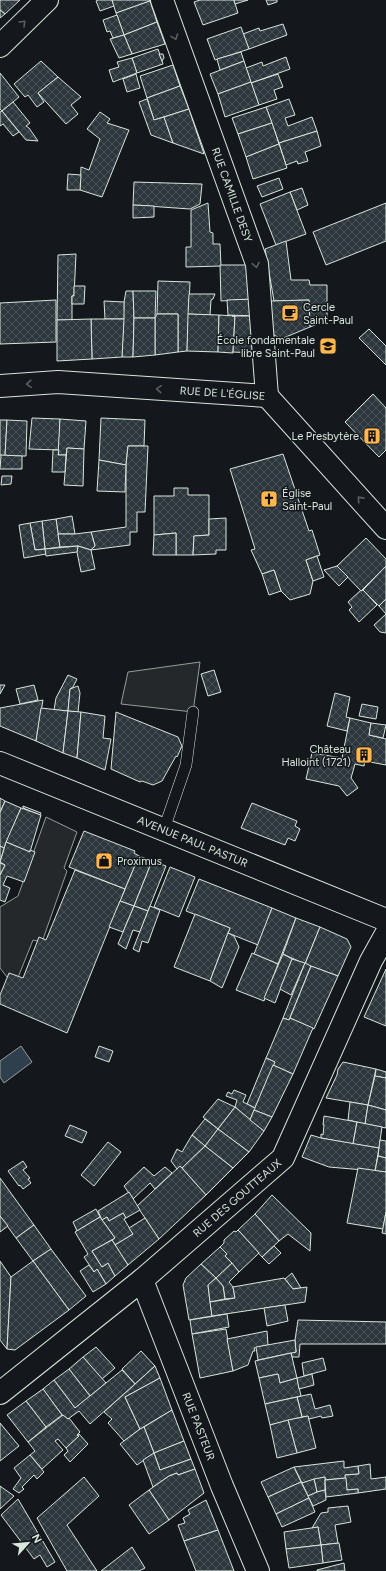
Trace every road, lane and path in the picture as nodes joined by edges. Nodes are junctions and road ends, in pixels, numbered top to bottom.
1 (47, 0) edge
2 (162, 0) edge
3 (0, 46) edge
4 (0, 386) edge
5 (268, 396) junction
6 (386, 528) edge
7 (193, 712) dead end
8 (0, 762) edge
9 (164, 829) junction
10 (386, 920) edge
11 (386, 934) edge
12 (142, 1280) junction
13 (2, 1388) edge
14 (258, 1571) edge

3 -> 1 street
2 -> 5 street, RUE CAMILLE DESY
5 -> 4 street, RUE DE L'ÉGLISE
6 -> 5 street, RUE DE L'ÉGLISE
7 - 9 lane
8 - 9 street, AVENUE PAUL PASTUR
9 - 10 street, AVENUE PAUL PASTUR
11 - 12 street, RUE DES GOUTTEAUX
12 - 13 street, RUE DES GOUTTEAUX
12 - 14 street, RUE PASTEUR

